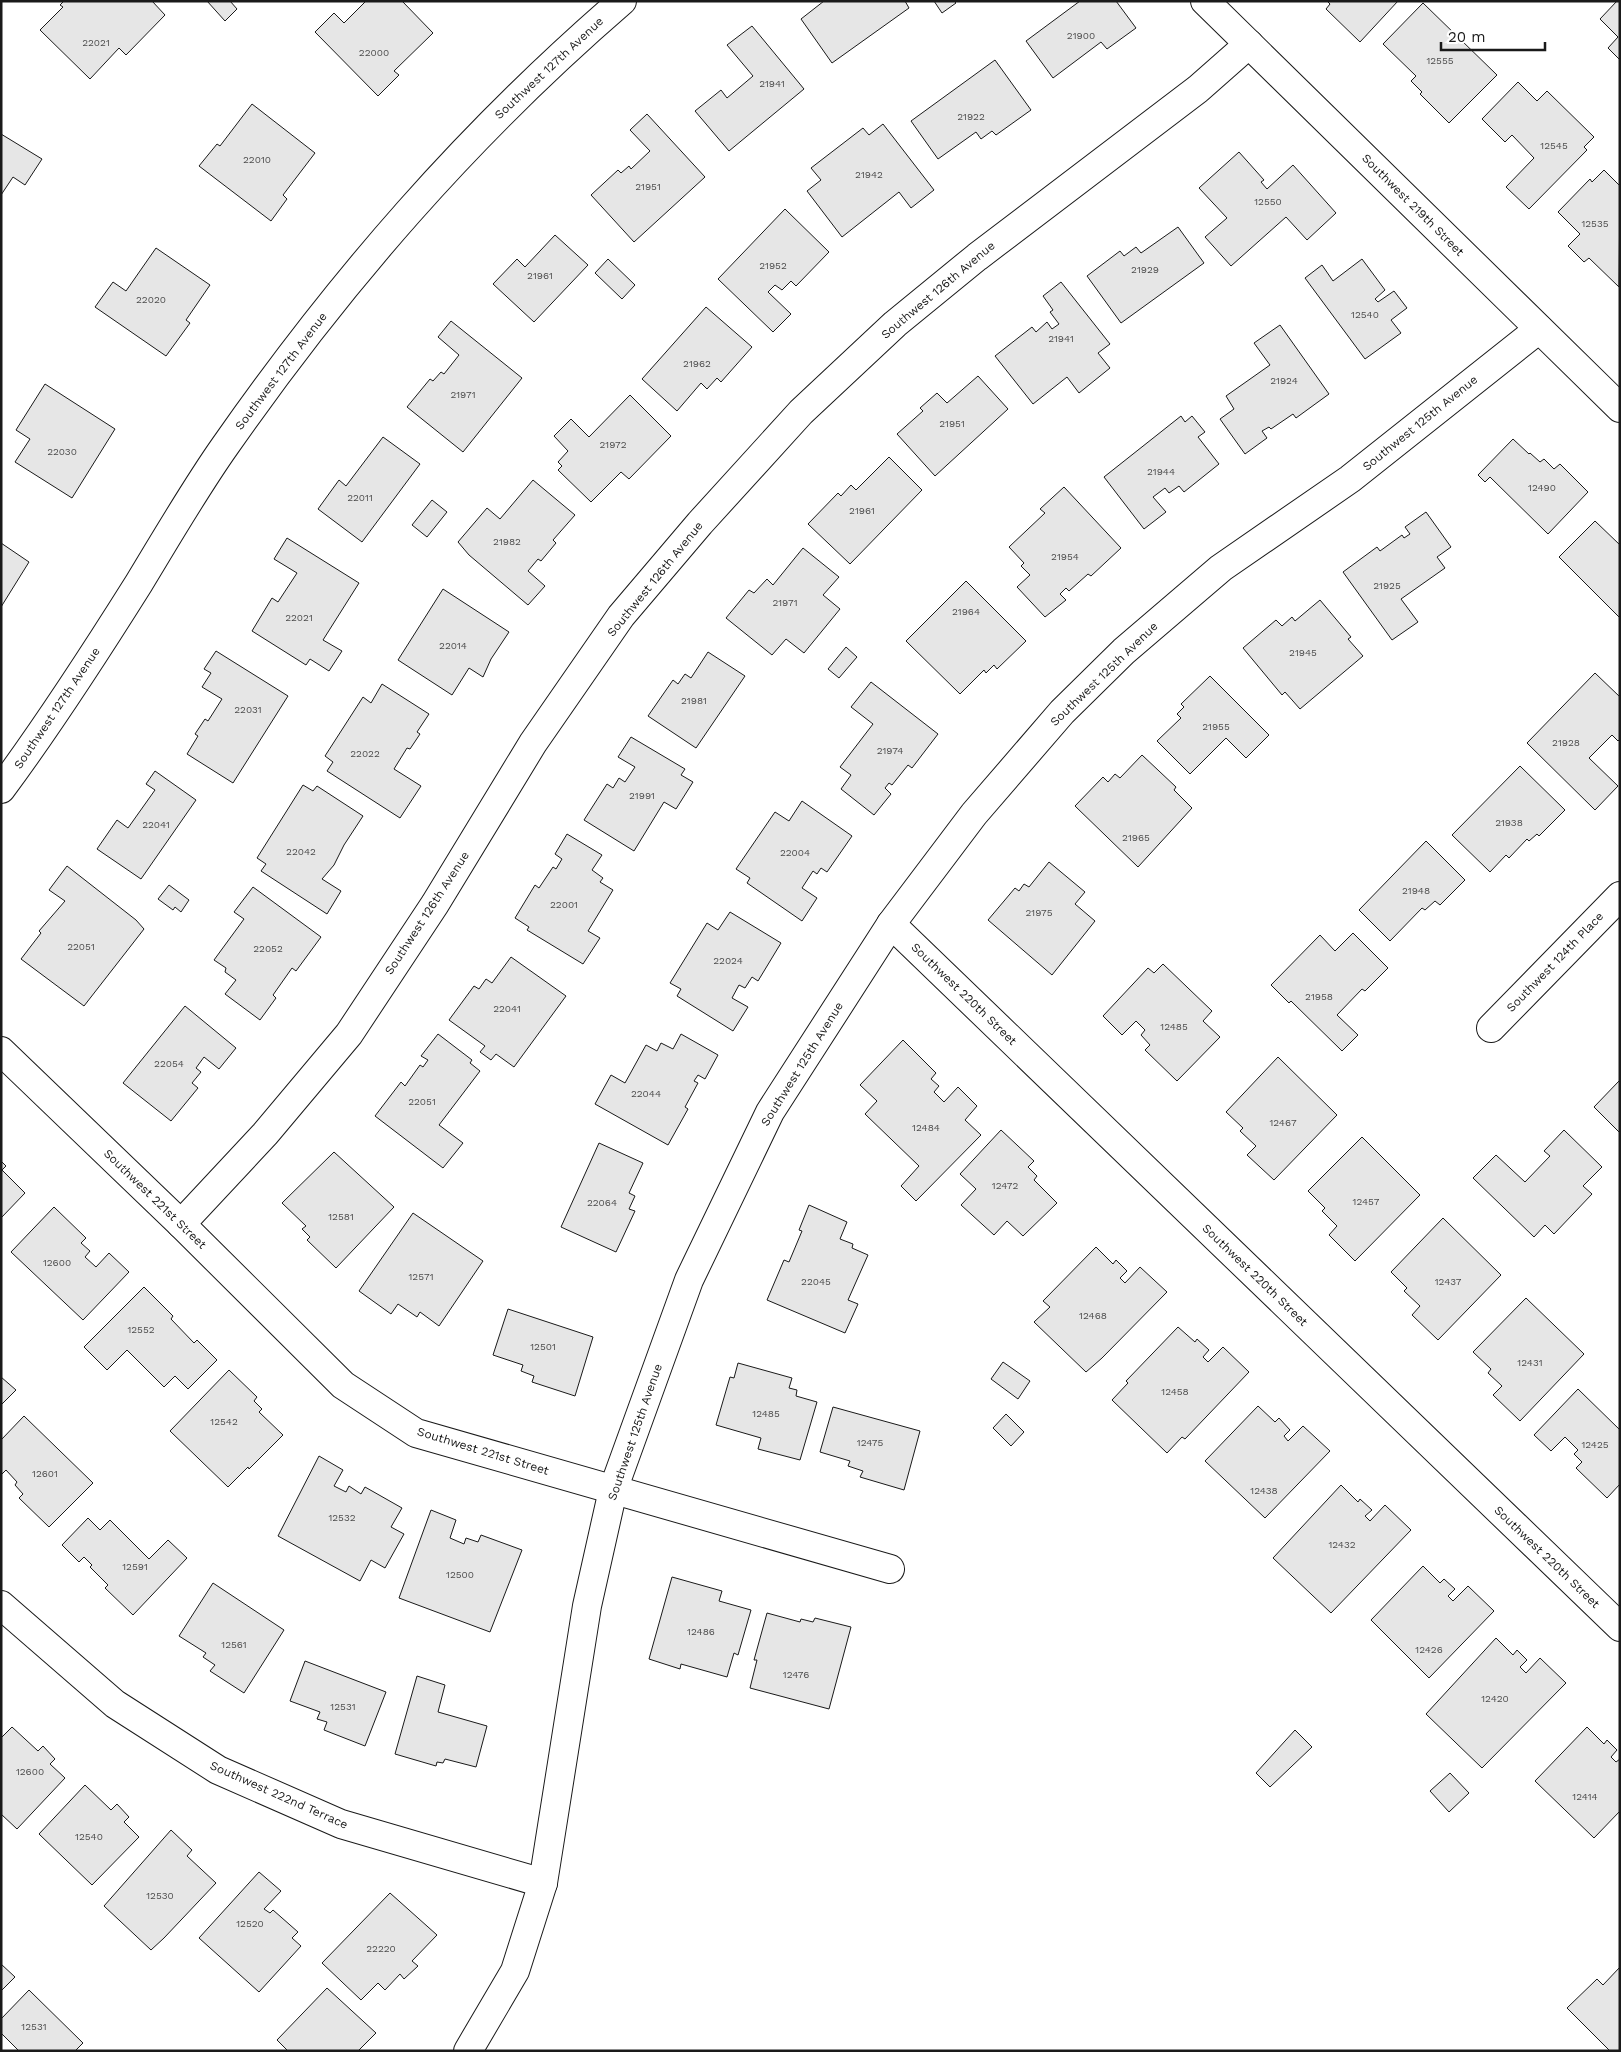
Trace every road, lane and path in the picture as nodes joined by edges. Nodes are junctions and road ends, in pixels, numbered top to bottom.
1 (622, 1) edge
2 (1205, 1) edge
3 (1249, 44) junction
4 (1539, 329) junction
5 (1620, 408) edge
6 (1, 789) edge
7 (1620, 896) edge
8 (891, 924) junction
9 (1491, 1028) dead end
10 (1, 1051) edge
11 (181, 1224) junction
12 (613, 1490) junction
13 (890, 1569) dead end
14 (1, 1605) edge
15 (1620, 1627) edge
16 (543, 1883) junction
17 (468, 2051) edge

1 - 6 street, Southwest 127th Avenue
2 - 3 street, Southwest 219th Street
3 - 4 street, Southwest 219th Street
3 - 11 street, Southwest 126th Avenue
4 - 5 street, Southwest 219th Street
4 - 8 street, Southwest 125th Avenue
7 - 9 street, Southwest 124th Place
8 - 12 street, Southwest 125th Avenue
8 - 15 street, Southwest 220th Street
10 - 11 street, Southwest 221st Street
11 - 12 street, Southwest 221st Street
12 - 13 street, Southwest 221st Street
12 - 16 street, Southwest 125th Avenue
14 - 16 street, Southwest 222nd Terrace
16 - 17 street, Southwest 125th Avenue

